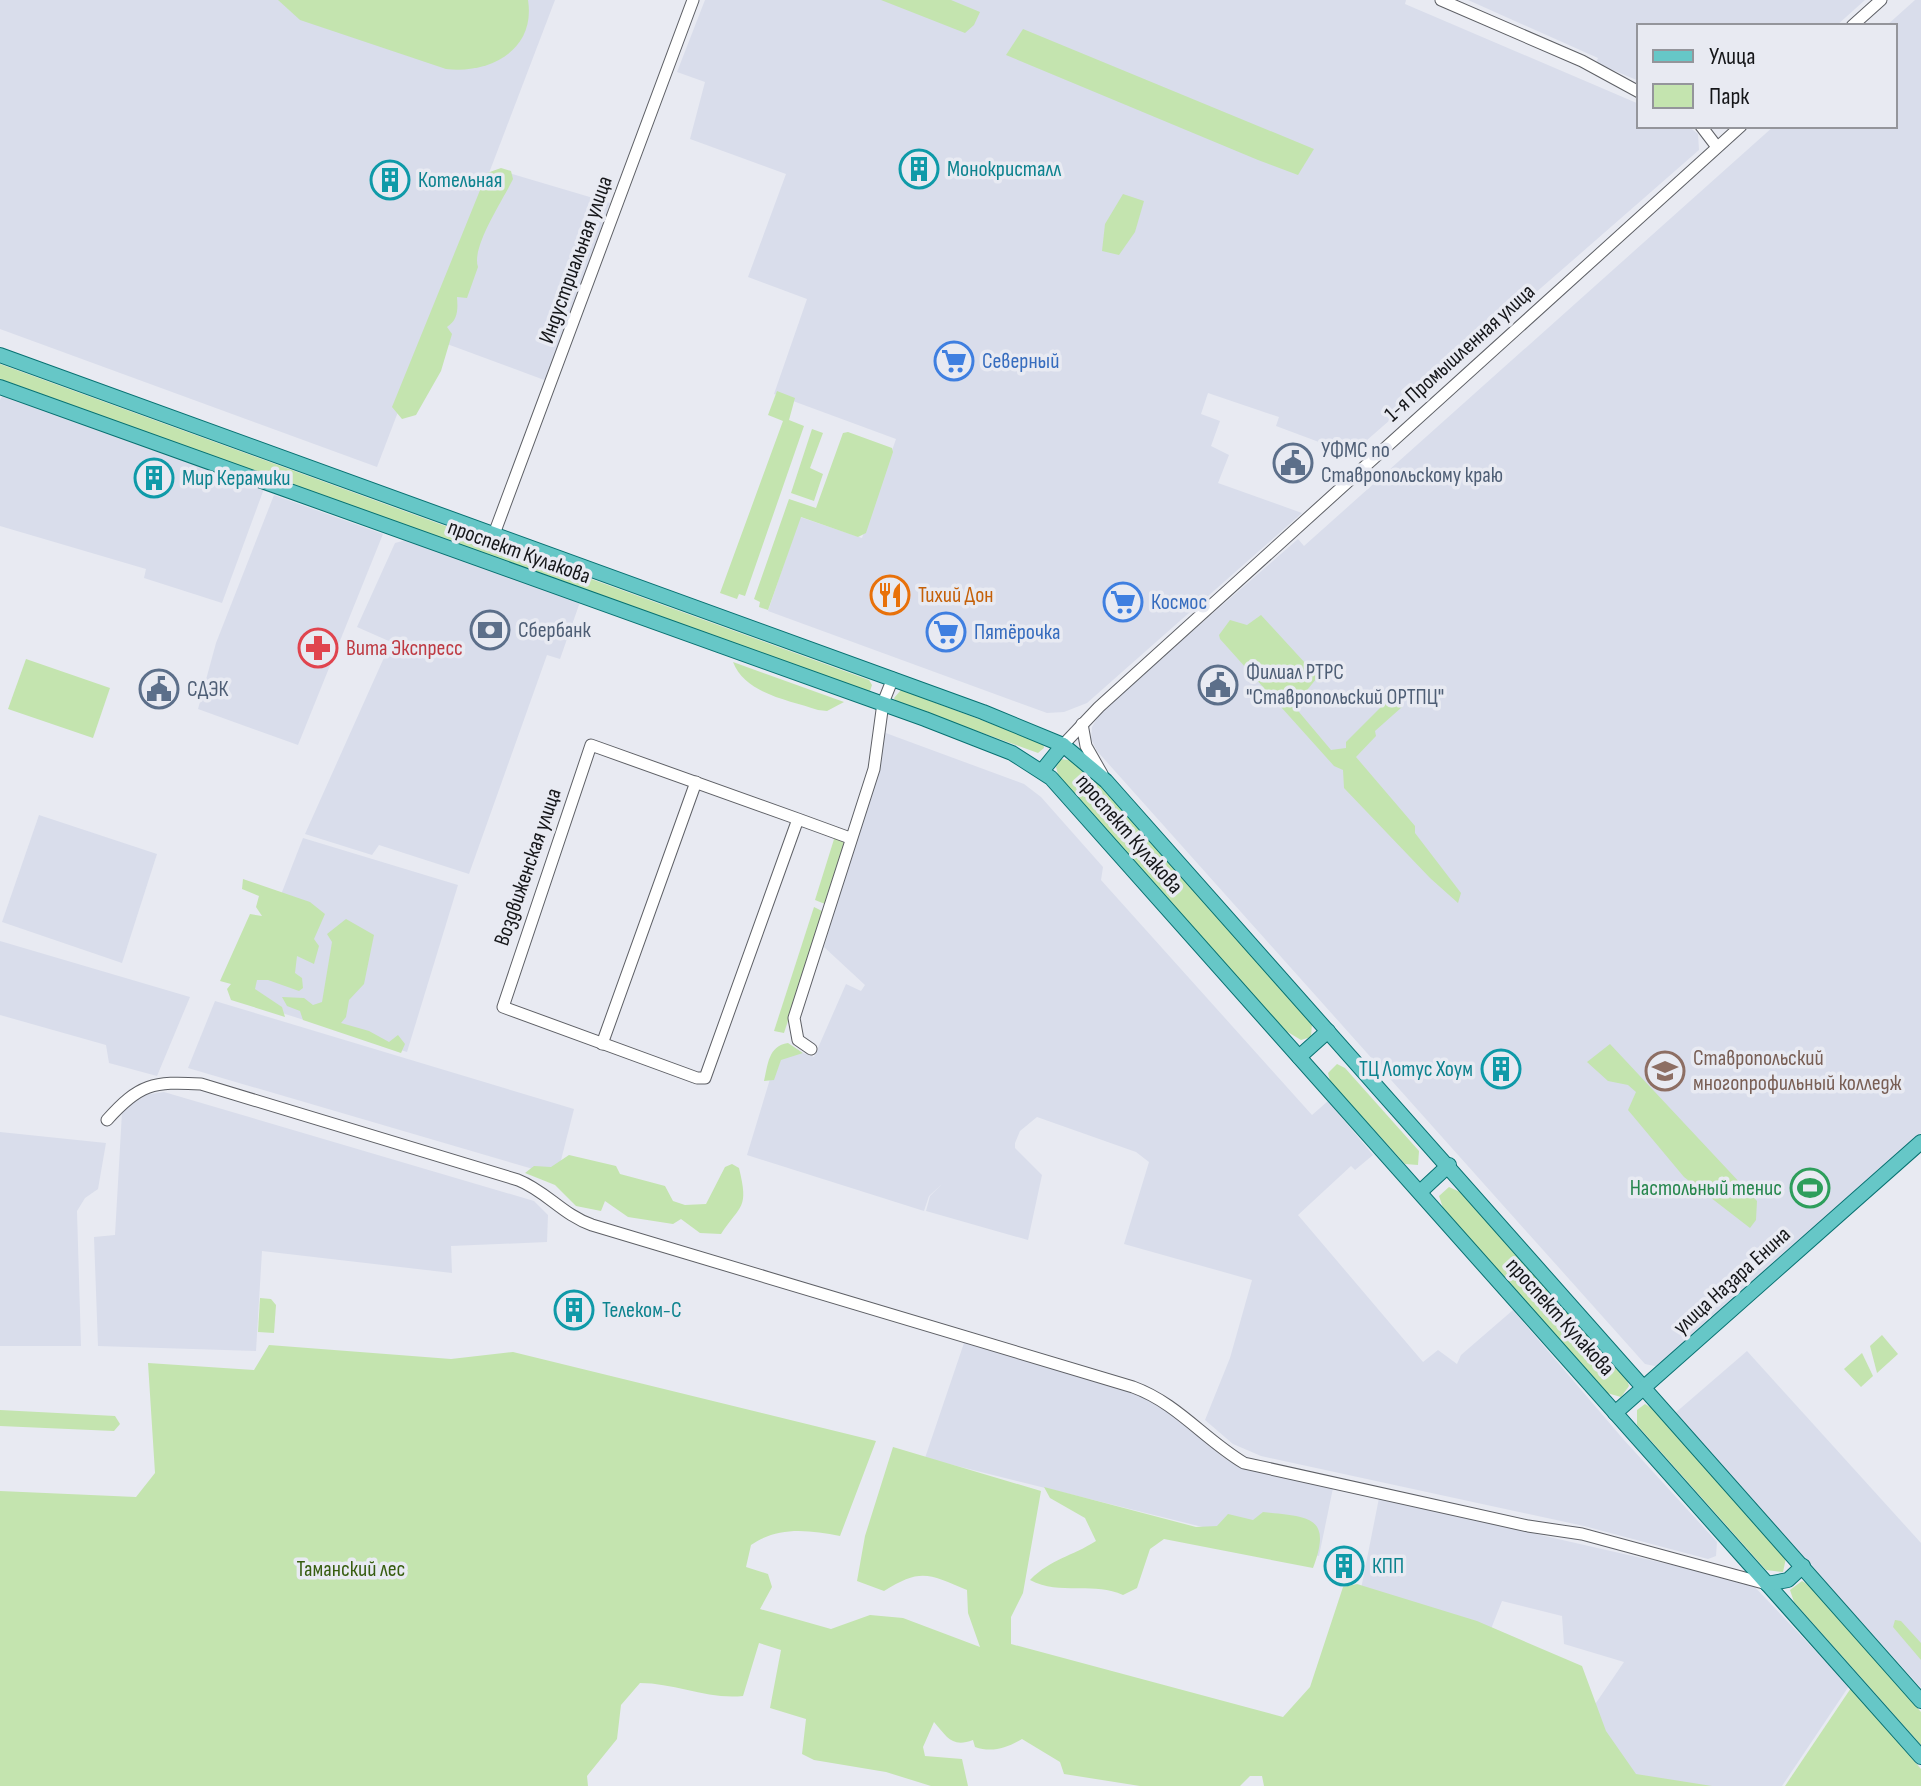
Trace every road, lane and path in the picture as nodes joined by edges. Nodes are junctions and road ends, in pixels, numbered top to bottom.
1 (693, 0) edge
2 (1441, 0) edge
3 (1881, 0) edge
4 (1854, 24) edge
5 (1637, 91) edge
6 (1703, 128) edge
7 (1739, 128) edge
8 (1717, 147) junction
9 (0, 355) edge
10 (0, 387) edge
11 (494, 534) junction
12 (893, 678) junction
13 (883, 703) junction
14 (1099, 707) junction
15 (1077, 728) junction
16 (1044, 736) junction
17 (1063, 745) junction
18 (1086, 746) junction
19 (1042, 771) junction
20 (1106, 781) junction
21 (696, 782) junction
22 (798, 819) junction
23 (850, 838) junction
24 (1328, 1031) junction
25 (602, 1044) junction
26 (811, 1049) dead end
27 (1299, 1057) junction
28 (107, 1120) dead end
29 (1921, 1142) edge
30 (1449, 1165) junction
31 (1420, 1192) junction
32 (1645, 1389) junction
33 (1615, 1413) junction
34 (1803, 1566) junction
35 (1767, 1584) junction
36 (1921, 1701) edge
37 (1921, 1757) edge

1 - 11 street, Индустриальная улица
2 - 5 street
3 - 4 street
6 - 8 street
7 - 8 street, 1-я Промышленная улица
8 - 14 street, 1-я Промышленная улица
9 - 11 main road, проспект Кулакова
10 - 13 main road, проспект Кулакова
11 - 12 main road, проспект Кулакова
12 - 13 street
12 - 16 main road, проспект Кулакова
13 - 19 main road, проспект Кулакова
13 - 23 street
14 - 15 street, 1-я Промышленная улица
14 - 18 street
15 - 16 street
15 - 17 street, 1-я Промышленная улица
15 - 18 street
16 - 17 main road, проспект Кулакова
17 - 19 main road
17 - 20 main road, проспект Кулакова
18 - 20 street
19 - 27 main road, проспект Кулакова
20 - 24 main road, проспект Кулакова
21 - 22 street, Воздвиженская улица
21 - 25 street
21 - 25 street, Воздвиженская улица
22 - 23 street, Воздвиженская улица
22 - 25 street, Воздвиженская улица
23 - 26 street
24 - 27 main road
24 - 30 main road, проспект Кулакова
27 - 31 main road, проспект Кулакова
28 - 35 street
29 - 32 main road, улица Назара Енина
30 - 31 main road
30 - 32 main road, проспект Кулакова
31 - 33 main road, проспект Кулакова
32 - 33 main road, улица Назара Енина
32 - 34 main road, проспект Кулакова
33 - 35 main road, проспект Кулакова
34 - 35 main road
34 - 36 main road, проспект Кулакова
35 - 37 main road, проспект Кулакова

